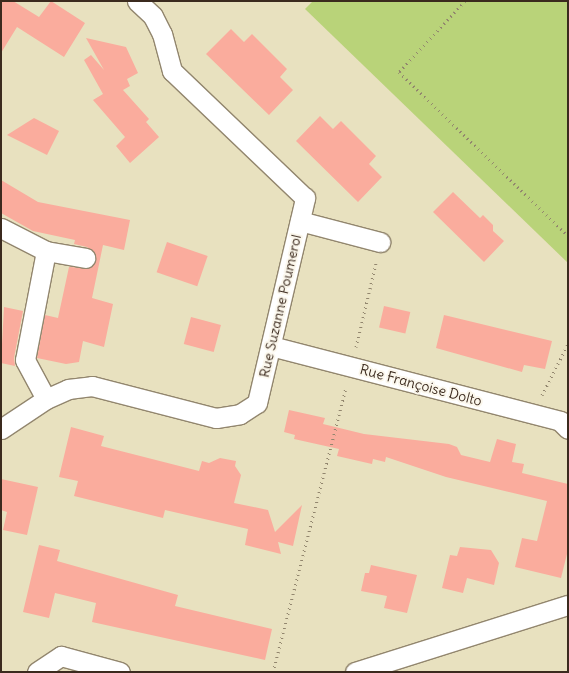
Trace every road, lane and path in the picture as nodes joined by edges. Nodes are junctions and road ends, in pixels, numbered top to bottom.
1 (137, 1) edge
2 (465, 1) edge
3 (300, 221) junction
4 (1, 228) edge
5 (568, 236) edge
6 (380, 242) joint
7 (46, 251) junction
8 (85, 258) dead end
9 (568, 344) edge
10 (271, 346) junction
11 (351, 367) junction
12 (46, 399) junction
13 (533, 414) junction
14 (1, 429) edge
15 (568, 429) edge
16 (568, 605) edge
17 (37, 672) edge
18 (120, 672) edge
19 (273, 672) edge
20 (355, 672) edge

1 - 3 street, Rue Suzanne Poumerol
2 - 5 path
3 - 6 street
3 - 10 street, Rue Suzanne Poumerol
4 - 7 street
6 - 11 path
7 - 8 street
7 - 12 street
9 - 13 path
10 - 11 street, Rue Françoise Dolto
10 - 12 street, Rue Suzanne Poumerol
11 - 13 street, Rue Françoise Dolto
11 - 19 path
12 - 14 street, Rue Suzanne Poumerol
13 - 15 street, Rue Françoise Dolto
16 - 20 street
17 - 18 street

